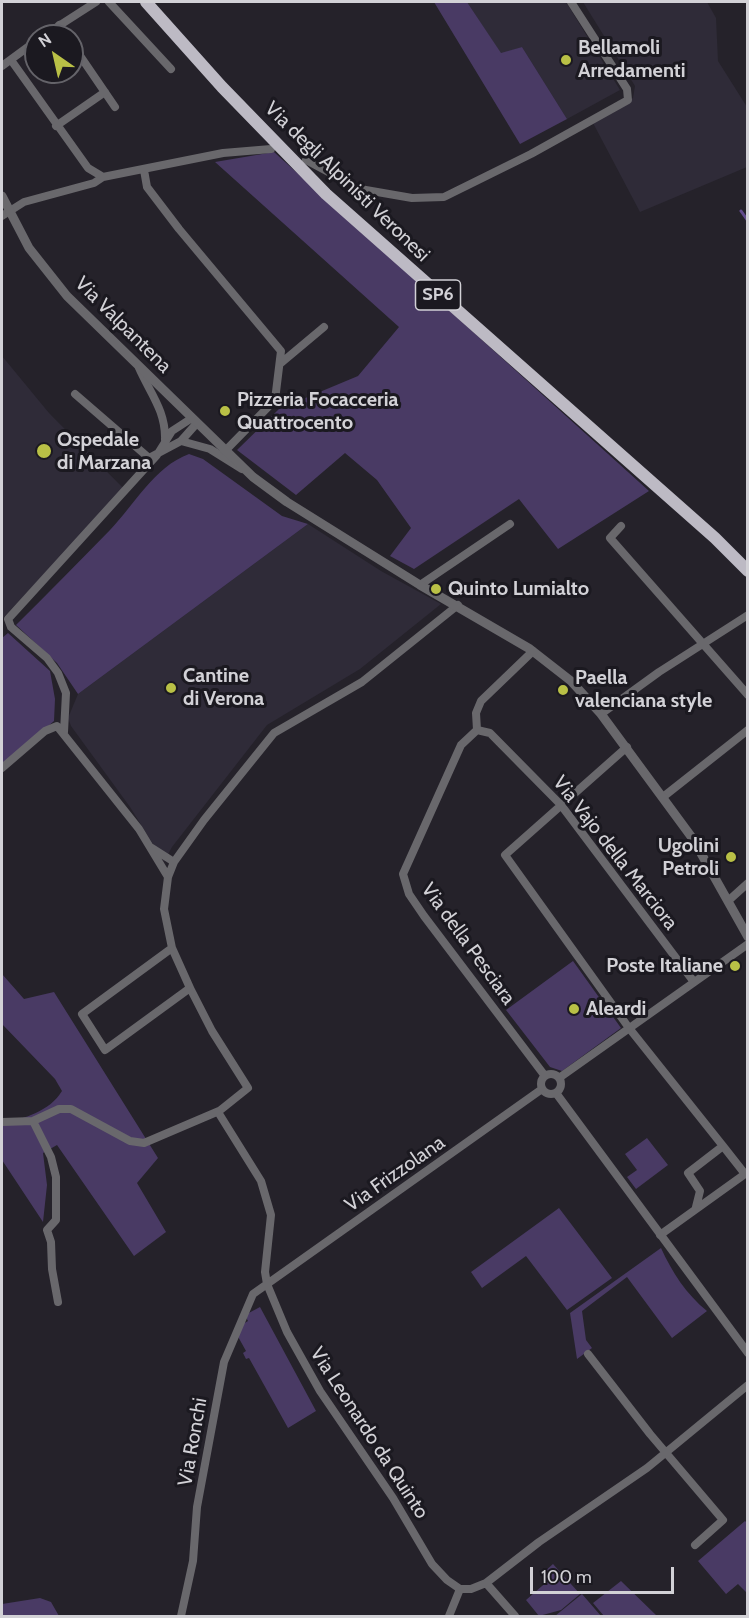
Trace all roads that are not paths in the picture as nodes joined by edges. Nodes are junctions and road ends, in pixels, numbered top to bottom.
1 (77, 2) edge
2 (96, 2) edge
3 (109, 2) edge
4 (146, 2) edge
5 (571, 2) edge
6 (83, 9) junction
7 (60, 24) edge
8 (24, 50) edge
9 (11, 60) junction
10 (84, 61) edge
11 (2, 66) edge
12 (171, 69) dead end
13 (105, 92) junction
14 (115, 107) dead end
15 (56, 126) junction
16 (271, 149) dead end
17 (306, 160) dead end
18 (144, 170) junction
19 (103, 177) junction
20 (2, 196) edge
21 (6, 214) edge
22 (324, 327) dead end
23 (281, 363) junction
24 (138, 366) junction
25 (75, 394) dead end
26 (194, 420) junction
27 (165, 441) junction
28 (181, 441) junction
29 (225, 451) junction
30 (157, 455) junction
31 (254, 477) junction
32 (510, 524) dead end
33 (621, 526) dead end
34 (747, 571) edge
35 (420, 585) junction
36 (458, 605) junction
37 (747, 615) edge
38 (702, 645) junction
39 (533, 651) junction
40 (747, 695) edge
41 (601, 714) junction
42 (477, 730) junction
43 (747, 730) edge
44 (64, 732) junction
45 (627, 747) junction
46 (2, 768) edge
47 (663, 797) junction
48 (561, 805) junction
49 (147, 842) junction
50 (174, 862) junction
51 (168, 877) junction
52 (747, 883) edge
53 (728, 901) junction
54 (747, 937) edge
55 (747, 944) edge
56 (172, 948) junction
57 (694, 982) junction
58 (190, 988) junction
59 (629, 1028) junction
60 (545, 1076) junction
61 (559, 1078) junction
62 (542, 1089) junction
63 (556, 1093) junction
64 (219, 1111) junction
65 (33, 1121) junction
66 (2, 1122) edge
67 (723, 1146) junction
68 (699, 1187) junction
69 (718, 1194) junction
70 (696, 1208) junction
71 (660, 1235) junction
72 (267, 1284) junction
73 (58, 1302) dead end
74 (747, 1353) edge
75 (588, 1354) dead end
76 (747, 1385) edge
77 (666, 1453) junction
78 (694, 1545) dead end
79 (486, 1583) junction
80 (460, 1588) junction
81 (181, 1617) edge
82 (449, 1617) edge
83 (515, 1617) edge

1 - 6 street
2 - 6 street
3 - 12 street
4 - 34 highway, Via degli Alpinisti Veronesi / SP6
5 - 17 street
6 - 7 street
8 - 9 street
9 - 11 street
9 - 15 street
10 - 13 street
13 - 14 street
13 - 15 street
15 - 19 street
16 - 18 street
18 - 19 street
18 - 23 street
19 - 21 street
20 - 21 street, Via Valpantena
21 - 24 street, Via Valpantena
22 - 23 street
23 - 29 street
24 - 26 street, Via Valpantena
24 - 27 street
25 - 30 street
26 - 27 street
26 - 28 street
26 - 29 street, Via Valpantena
27 - 30 street
28 - 30 street
28 - 31 street
29 - 31 street, Via Valpantena
30 - 44 street
31 - 35 street, Via Valpantena
32 - 35 street
33 - 38 street
35 - 36 street, Via Valpantena
36 - 39 street, Via Valpantena
36 - 50 street
37 - 38 street
38 - 40 street
38 - 41 street
39 - 41 street, Via Valpantena
39 - 42 street
41 - 45 street, Via Valpantena
42 - 48 street, Via Vajo della Marciora
42 - 60 street, Via della Pesciara
43 - 47 street
44 - 46 street
44 - 49 street
45 - 47 street, Via Valpantena
45 - 48 street
47 - 53 street, Via Valpantena
48 - 57 street, Via Vajo della Marciora
48 - 59 street
49 - 50 street
49 - 51 street
50 - 51 street
51 - 56 street
52 - 53 street
53 - 54 street, Via Valpantena
55 - 57 street
56 - 58 street
56 - 58 street
57 - 59 street
58 - 64 street
59 - 61 street
59 - 67 street
60 - 61 street
60 - 62 street
61 - 63 street
62 - 63 street
62 - 72 street, Via Frizzolana
63 - 71 street
64 - 65 street
64 - 72 street
65 - 66 street
65 - 73 street
67 - 68 street
67 - 69 street
68 - 69 street
68 - 70 street
69 - 70 street
70 - 71 street
71 - 74 street
72 - 80 street, Via Leonardo da Quinto
72 - 81 street, Via Ronchi
75 - 77 street
76 - 77 street
77 - 78 street
77 - 79 street
79 - 80 street
79 - 83 street
80 - 82 street

